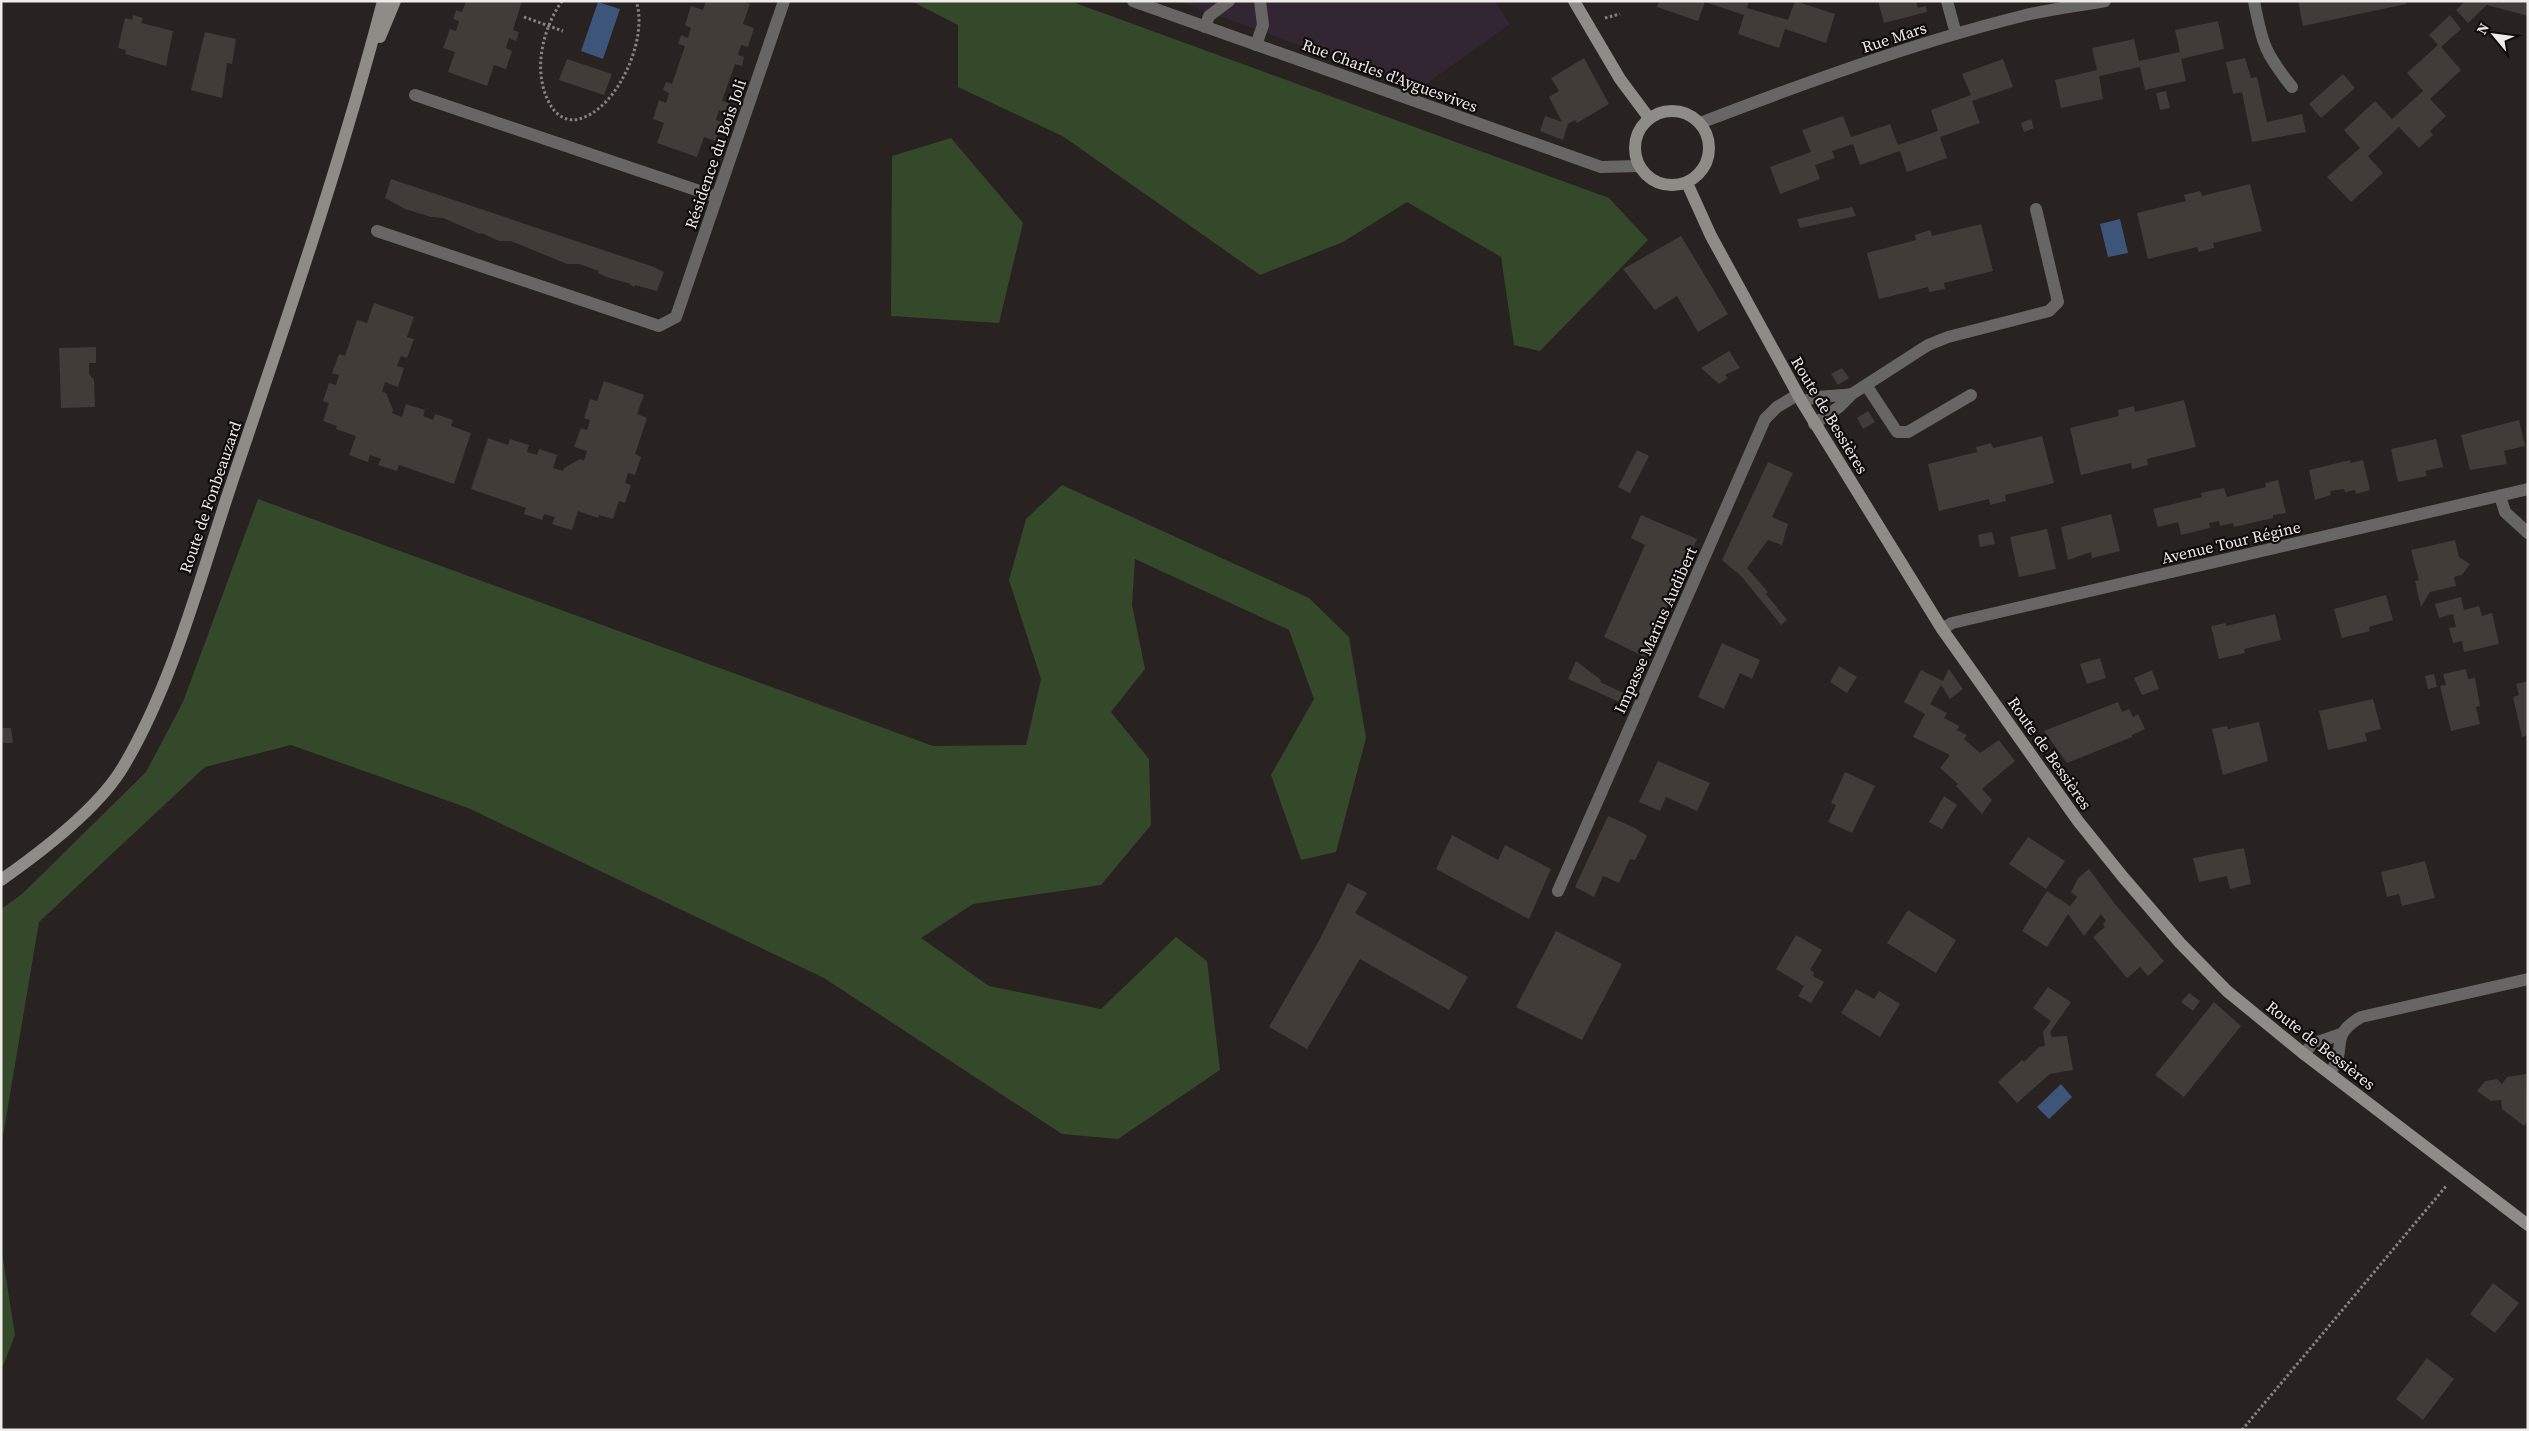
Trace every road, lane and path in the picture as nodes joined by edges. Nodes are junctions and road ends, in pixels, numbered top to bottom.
1 (383, 1) edge
2 (395, 1) edge
3 (562, 1) edge
4 (644, 1) edge
5 (784, 1) edge
6 (1133, 1) edge
7 (1229, 1) edge
8 (1260, 1) edge
9 (1574, 1) edge
10 (1947, 1) edge
11 (2104, 1) edge
12 (2254, 1) edge
13 (637, 2) edge
14 (524, 17) dead end
15 (549, 26) junction
16 (1205, 27) junction
17 (563, 31) dead end
18 (1956, 34) junction
19 (1256, 45) junction
20 (365, 72) junction
21 (2292, 87) dead end
22 (415, 95) dead end
23 (1649, 118) junction
24 (1700, 123) junction
25 (1638, 166) junction
26 (1687, 183) junction
27 (717, 198) junction
28 (2036, 209) dead end
29 (377, 232) dead end
30 (1866, 385) junction
31 (1852, 394) junction
32 (1971, 395) dead end
33 (1799, 398) junction
34 (1814, 424) junction
35 (2528, 490) edge
36 (2500, 496) junction
37 (2528, 533) edge
38 (1942, 629) junction
39 (1, 880) edge
40 (1558, 891) dead end
41 (2528, 979) edge
42 (2340, 1034) junction
43 (2304, 1054) junction
44 (2330, 1073) junction
45 (2458, 1172) junction
46 (2528, 1225) edge
47 (2242, 1430) edge

1 - 20 main road, Route de Fonbeauzard
2 - 20 main road, Route de Fonbeauzard
3 - 15 path
4 - 13 path
5 - 27 street, Résidence du Bois Joli
6 - 16 street, Rue Charles d'Ayguesvives
7 - 16 street
8 - 19 street
9 - 23 main road
10 - 18 street
11 - 18 street, Rue Mars
12 - 21 street
13 - 15 path
14 - 15 path
15 - 17 path
16 - 19 street, Rue Charles d'Ayguesvives
18 - 24 street, Rue Mars
19 - 25 street, Rue Charles d'Ayguesvives
20 - 39 main road, Route de Fonbeauzard
22 - 27 street
23 - 24 main road
23 - 25 main road
24 - 26 main road
25 - 26 main road
26 - 33 main road, Route de Bessières
27 - 29 street, Résidence du Bois Joli
28 - 30 street
30 - 31 street
30 - 32 street
31 - 33 street, Impasse Marius Audibert
31 - 34 street
33 - 34 main road, Route de Bessières
33 - 40 street, Impasse Marius Audibert
34 - 38 main road, Route de Bessières
35 - 36 street, Avenue Tour Régine
36 - 37 street
36 - 38 street, Avenue Tour Régine
38 - 43 main road, Route de Bessières
41 - 42 street
42 - 43 street
42 - 44 street
43 - 44 main road, Route de Bessières
44 - 45 main road, Route de Bessières
45 - 46 main road, Route de Bessières
45 - 47 path

